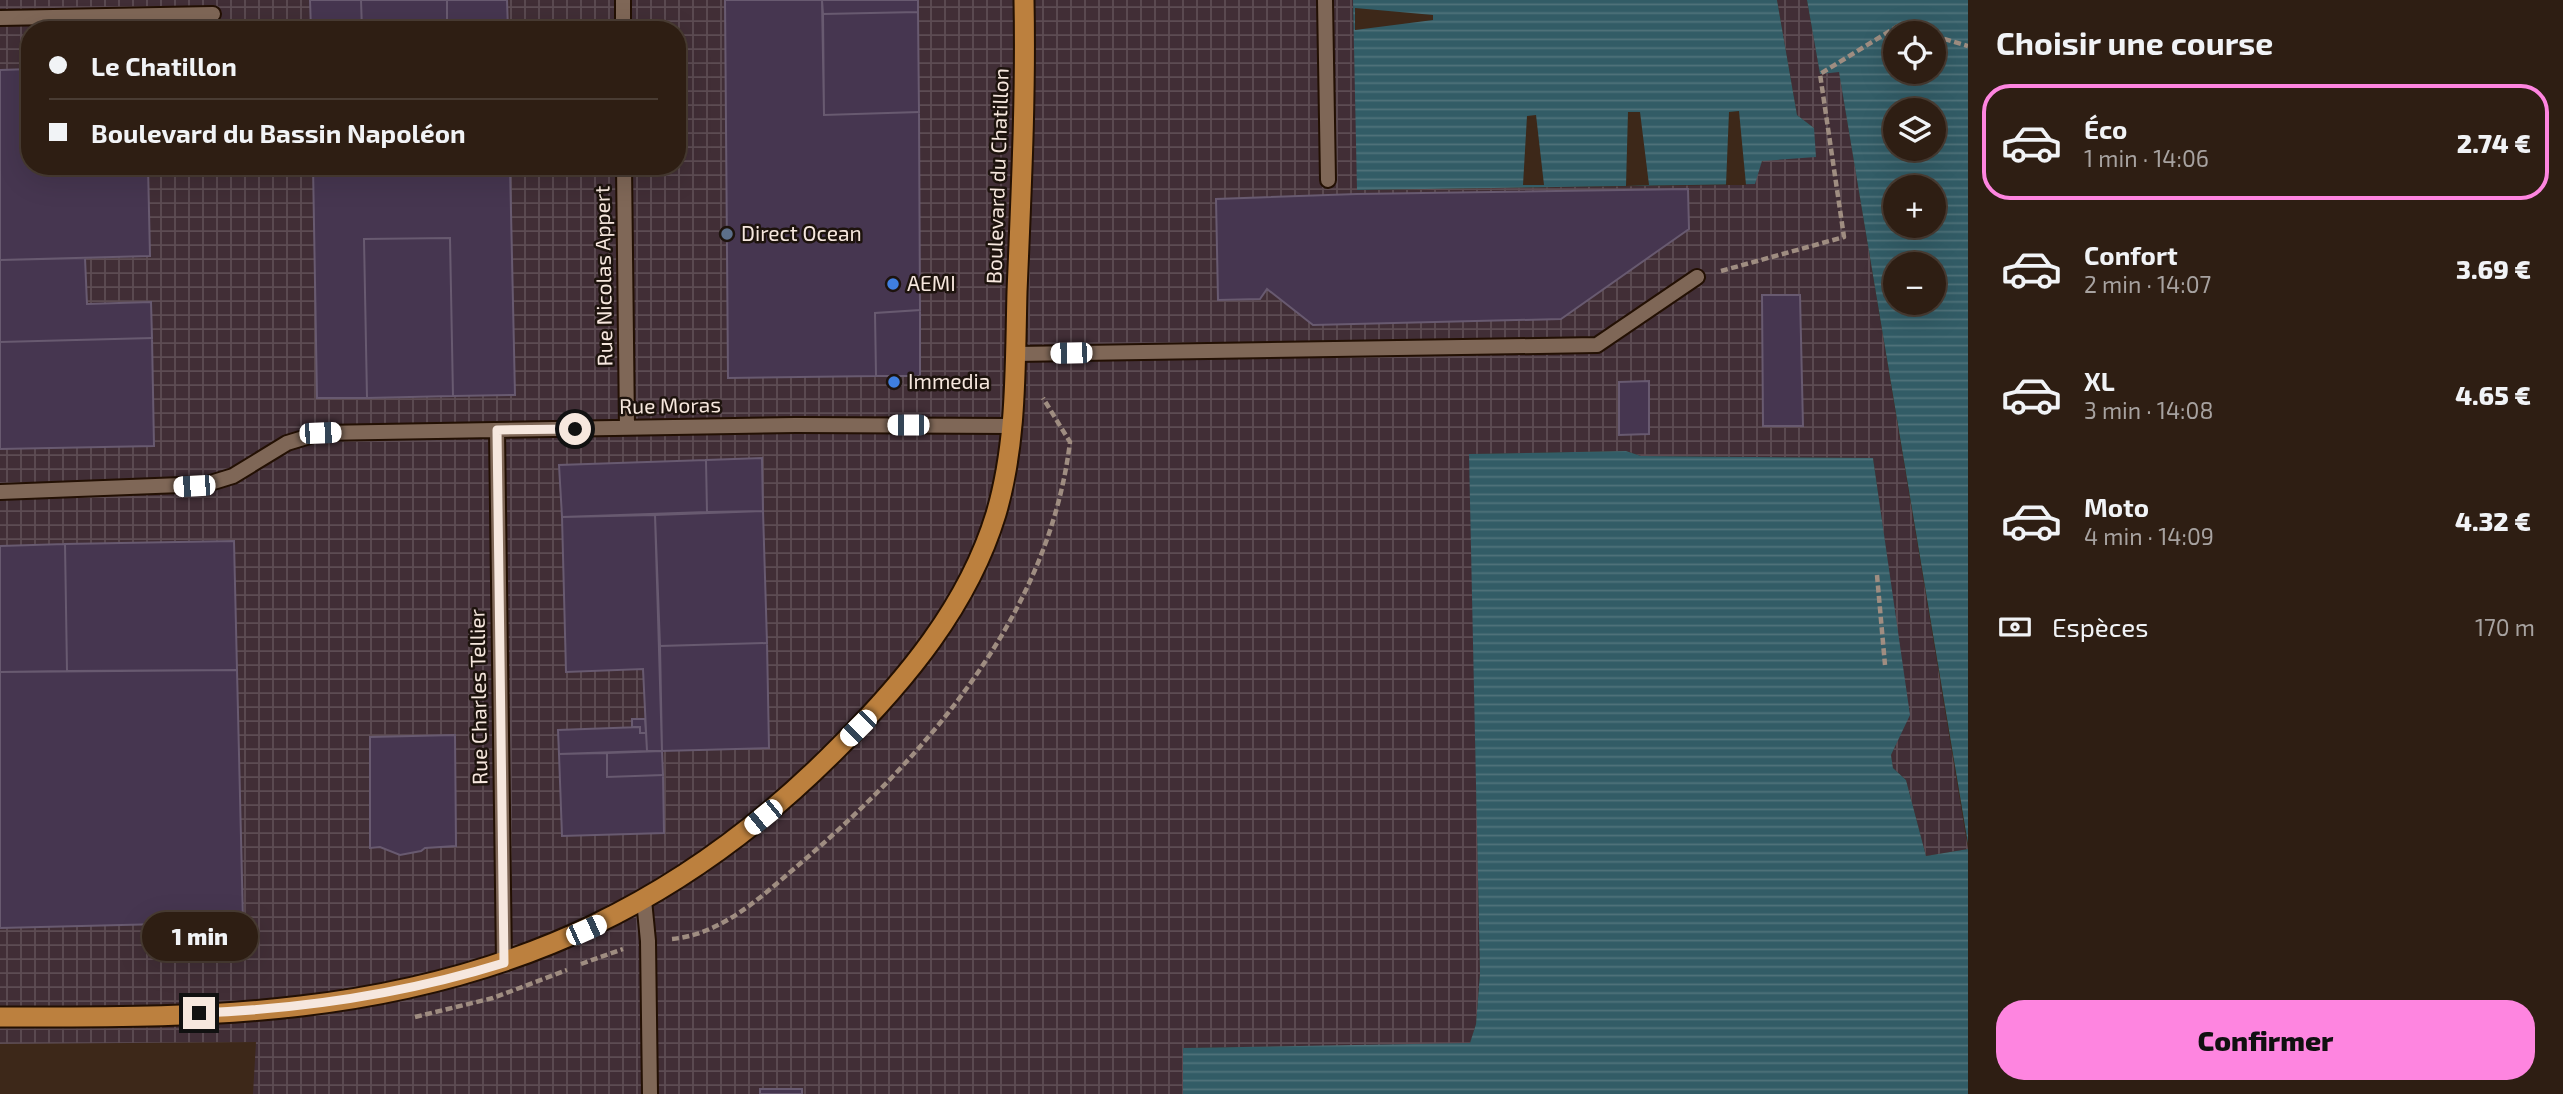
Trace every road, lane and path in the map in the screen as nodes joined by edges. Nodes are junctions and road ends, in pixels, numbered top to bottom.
1 (623, 0) edge
2 (1024, 0) edge
3 (1325, 0) edge
4 (213, 14) dead end
5 (0, 18) edge
6 (623, 21) edge
7 (1883, 35) edge
8 (1946, 40) edge
9 (1968, 46) edge
10 (624, 175) edge
11 (1328, 180) dead end
12 (1697, 277) joint
13 (1015, 354) junction
14 (1012, 426) junction
15 (627, 428) junction
16 (497, 430) junction
17 (0, 492) edge
18 (1877, 575) dead end
19 (1885, 665) dead end
20 (644, 901) junction
21 (504, 963) junction
22 (0, 1017) edge
23 (650, 1094) edge

1 - 6 lane
2 - 13 main road, Boulevard du Chatillon
3 - 11 lane
4 - 5 lane
7 - 12 path
8 - 9 path
10 - 15 lane, Rue Nicolas Appert
12 - 13 lane
13 - 14 main road, Boulevard du Chatillon
14 - 15 lane, Rue Moras
14 - 20 main road, Boulevard du Chatillon
15 - 16 lane, Rue Moras
16 - 17 lane, Rue Moras
16 - 21 lane, Rue Charles Tellier
18 - 19 path
20 - 21 main road, Boulevard du Chatillon
20 - 23 lane
21 - 22 main road, Boulevard du Chatillon

